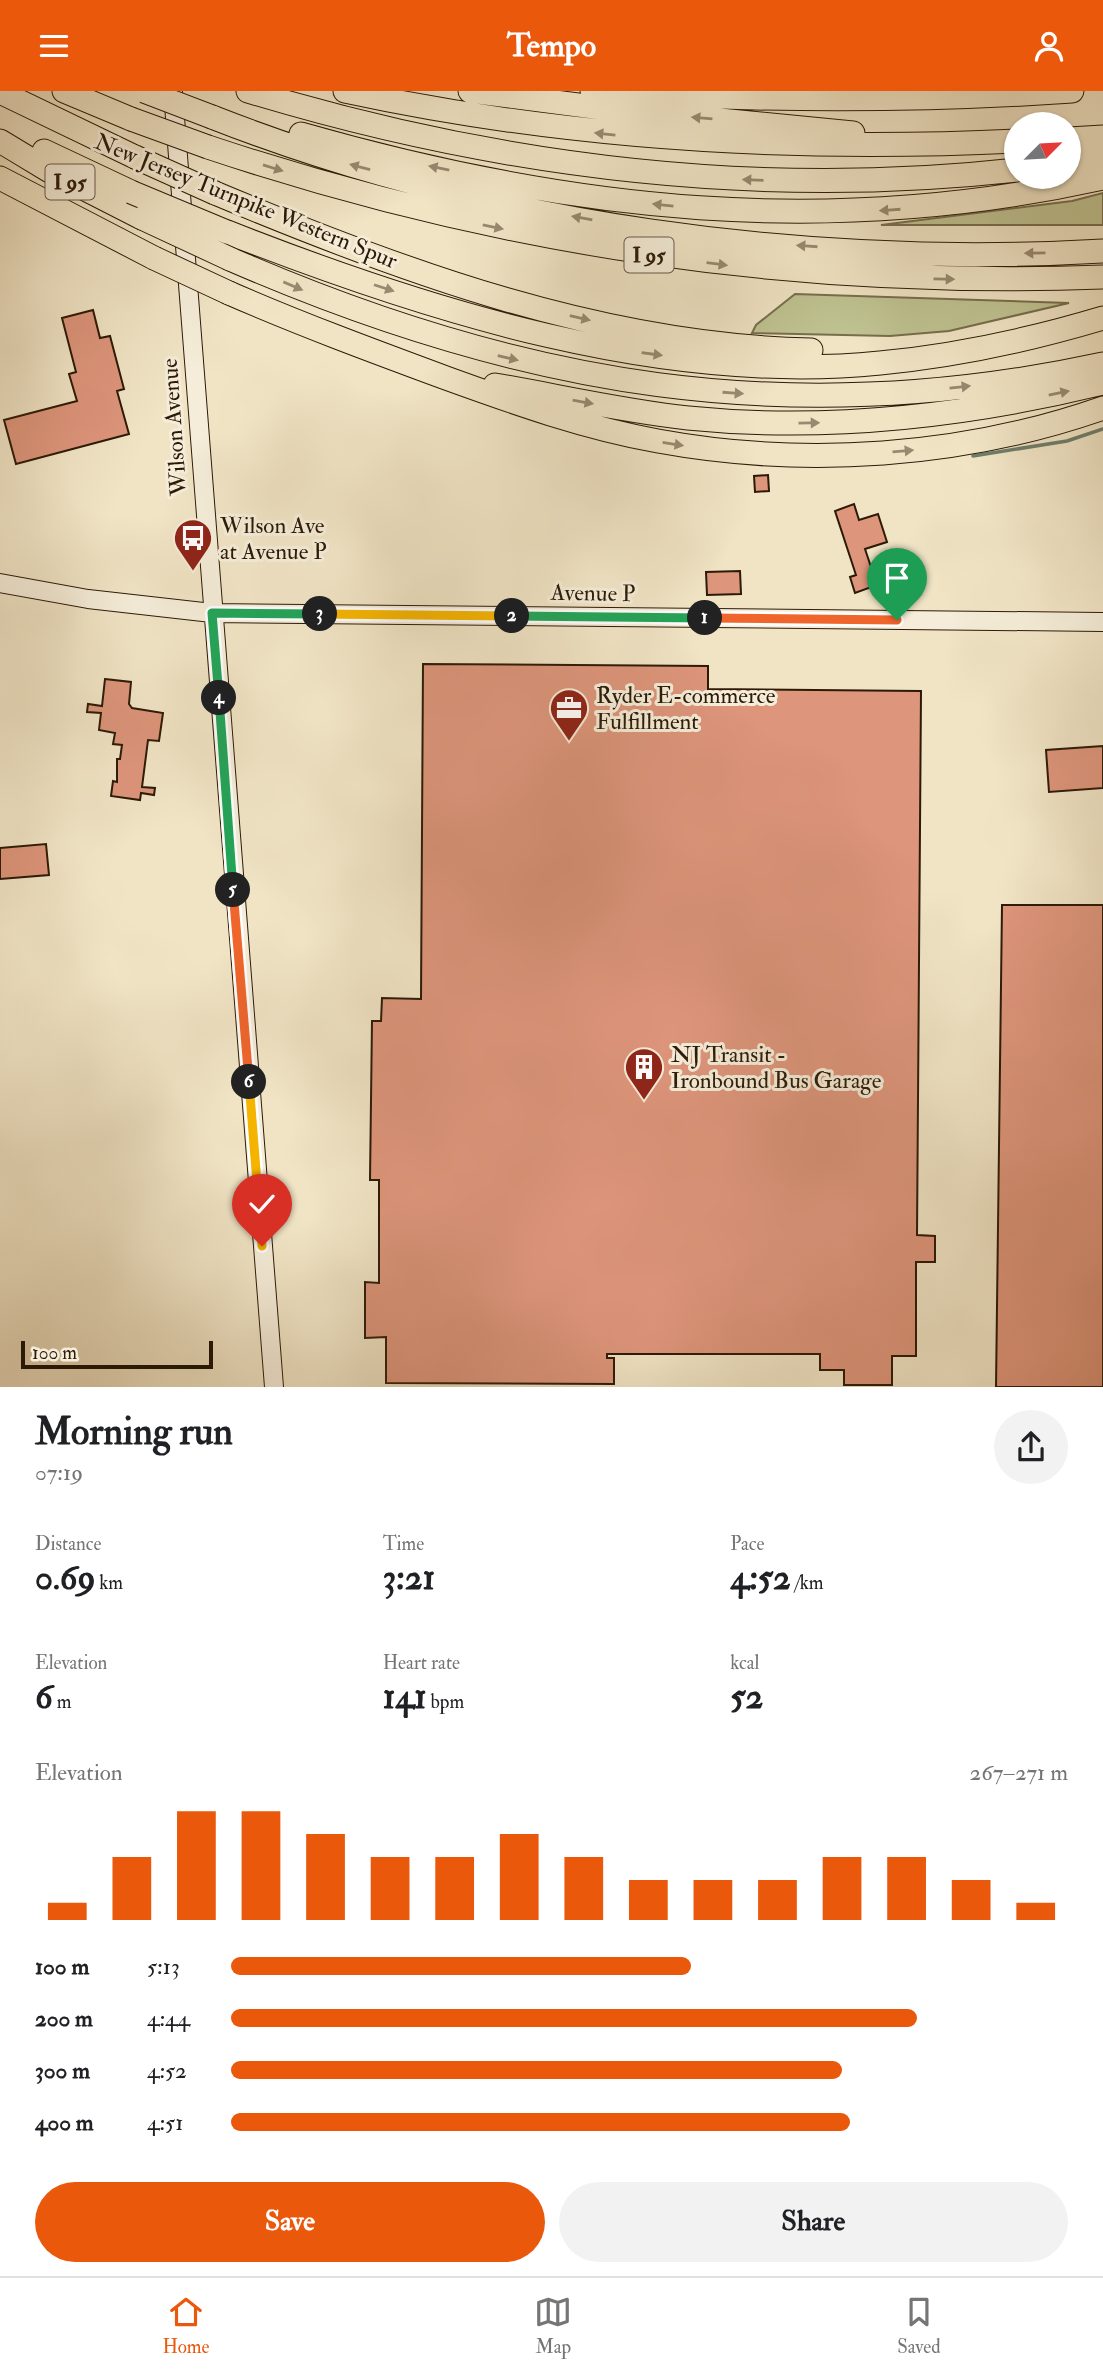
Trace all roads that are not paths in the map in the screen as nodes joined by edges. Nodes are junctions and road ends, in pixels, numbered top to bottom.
1 (64, 91) edge
2 (144, 91) edge
3 (173, 91) edge
4 (248, 91) edge
5 (345, 91) edge
6 (470, 91) edge
7 (592, 91) edge
8 (1072, 91) edge
9 (0, 92) edge
10 (212, 117) junction
11 (0, 131) edge
12 (1004, 135) edge
13 (991, 137) junction
14 (1103, 137) edge
15 (1082, 138) edge
16 (1004, 139) edge
17 (0, 141) edge
18 (1103, 157) edge
19 (1082, 161) edge
20 (1004, 171) edge
21 (0, 178) edge
22 (1103, 178) edge
23 (1103, 251) edge
24 (1103, 277) edge
25 (1103, 318) edge
26 (954, 351) junction
27 (1103, 364) edge
28 (443, 377) junction
29 (1103, 383) edge
30 (1103, 408) edge
31 (0, 583) edge
32 (212, 613) junction
33 (1103, 622) edge
34 (274, 1387) edge

1 -> 24 highway, I 95, bridge
2 - 10 highway, I 95, bridge
3 - 32 main road, Wilson Avenue
20 -> 4 highway
13 -> 5 highway
13 -> 6 highway
7 - 8 highway
9 -> 26 highway, New Jersey Turnpike Western Spur / I 95, bridge
22 -> 10 highway, I 95
23 -> 10 highway, I 95
11 -> 26 highway, New Jersey Turnpike Western Spur / I 95, bridge
12 - 13 highway
13 - 16 highway
14 - 15 highway
17 -> 27 highway, I 95, bridge
18 - 19 highway
21 - 28 highway, bridge
25 - 26 highway, New Jersey Turnpike Western Spur / I 95
28 -> 29 highway
28 -> 30 highway
31 - 32 main road, Avenue P
32 - 33 main road, Avenue P
32 - 34 main road, Wilson Avenue

